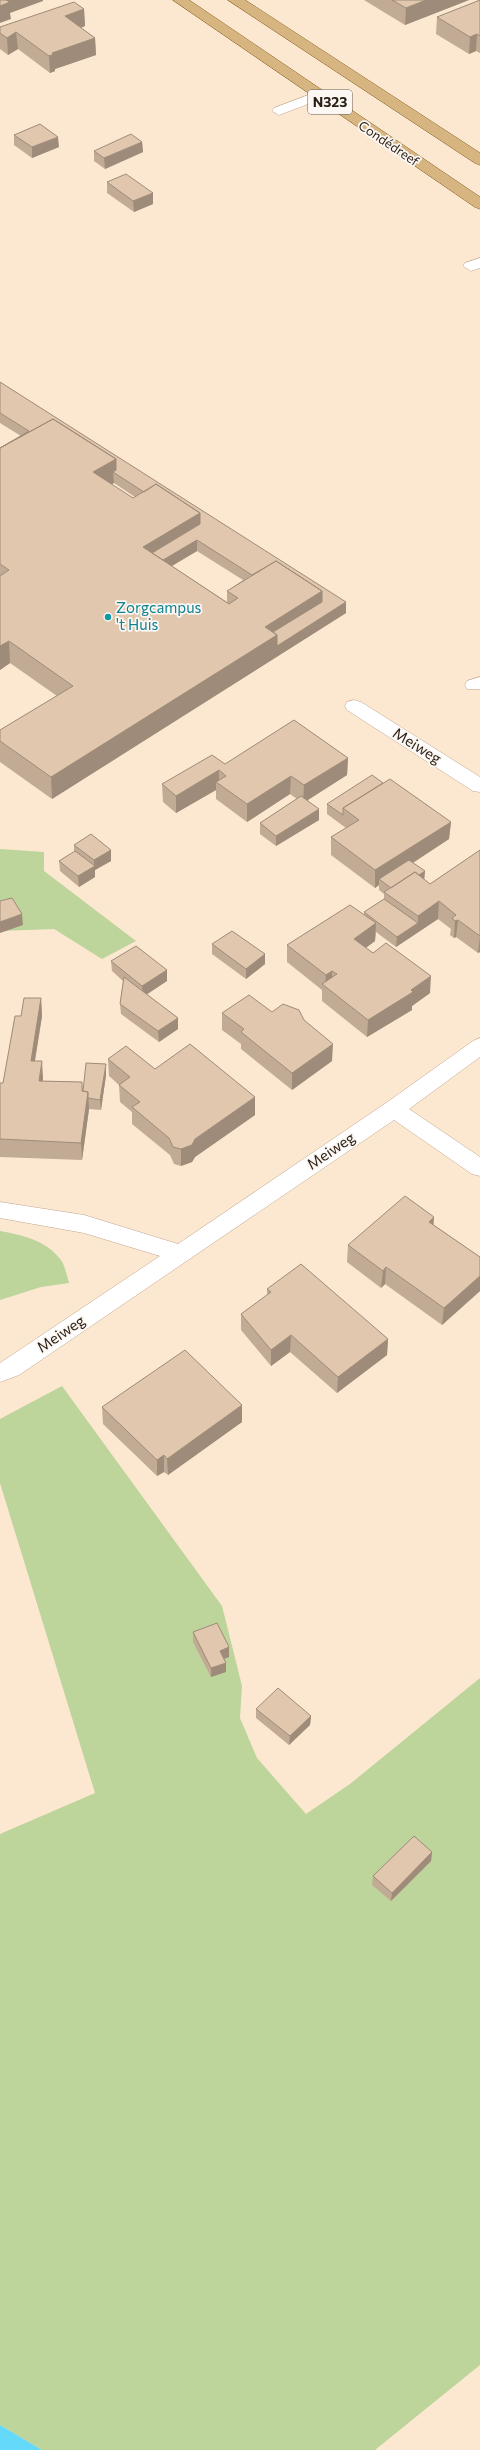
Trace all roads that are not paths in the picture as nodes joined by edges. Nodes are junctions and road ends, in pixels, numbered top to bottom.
1 (180, 0) edge
2 (235, 0) edge
3 (319, 95) junction
4 (279, 111) dead end
5 (480, 160) edge
6 (480, 204) edge
7 (354, 706) dead end
8 (480, 786) edge
9 (480, 1046) edge
10 (394, 1109) junction
11 (480, 1168) edge
12 (0, 1210) edge
13 (180, 1253) junction
14 (0, 1373) edge

1 - 3 main road, Condédreef / N323
2 - 5 main road, N323
3 - 4 street
3 - 6 main road, Condédreef / N323
7 - 8 street, Meiweg
9 - 10 street, Meiweg
10 - 11 street
10 - 13 street, Meiweg
12 - 13 street
13 - 14 street, Meiweg

